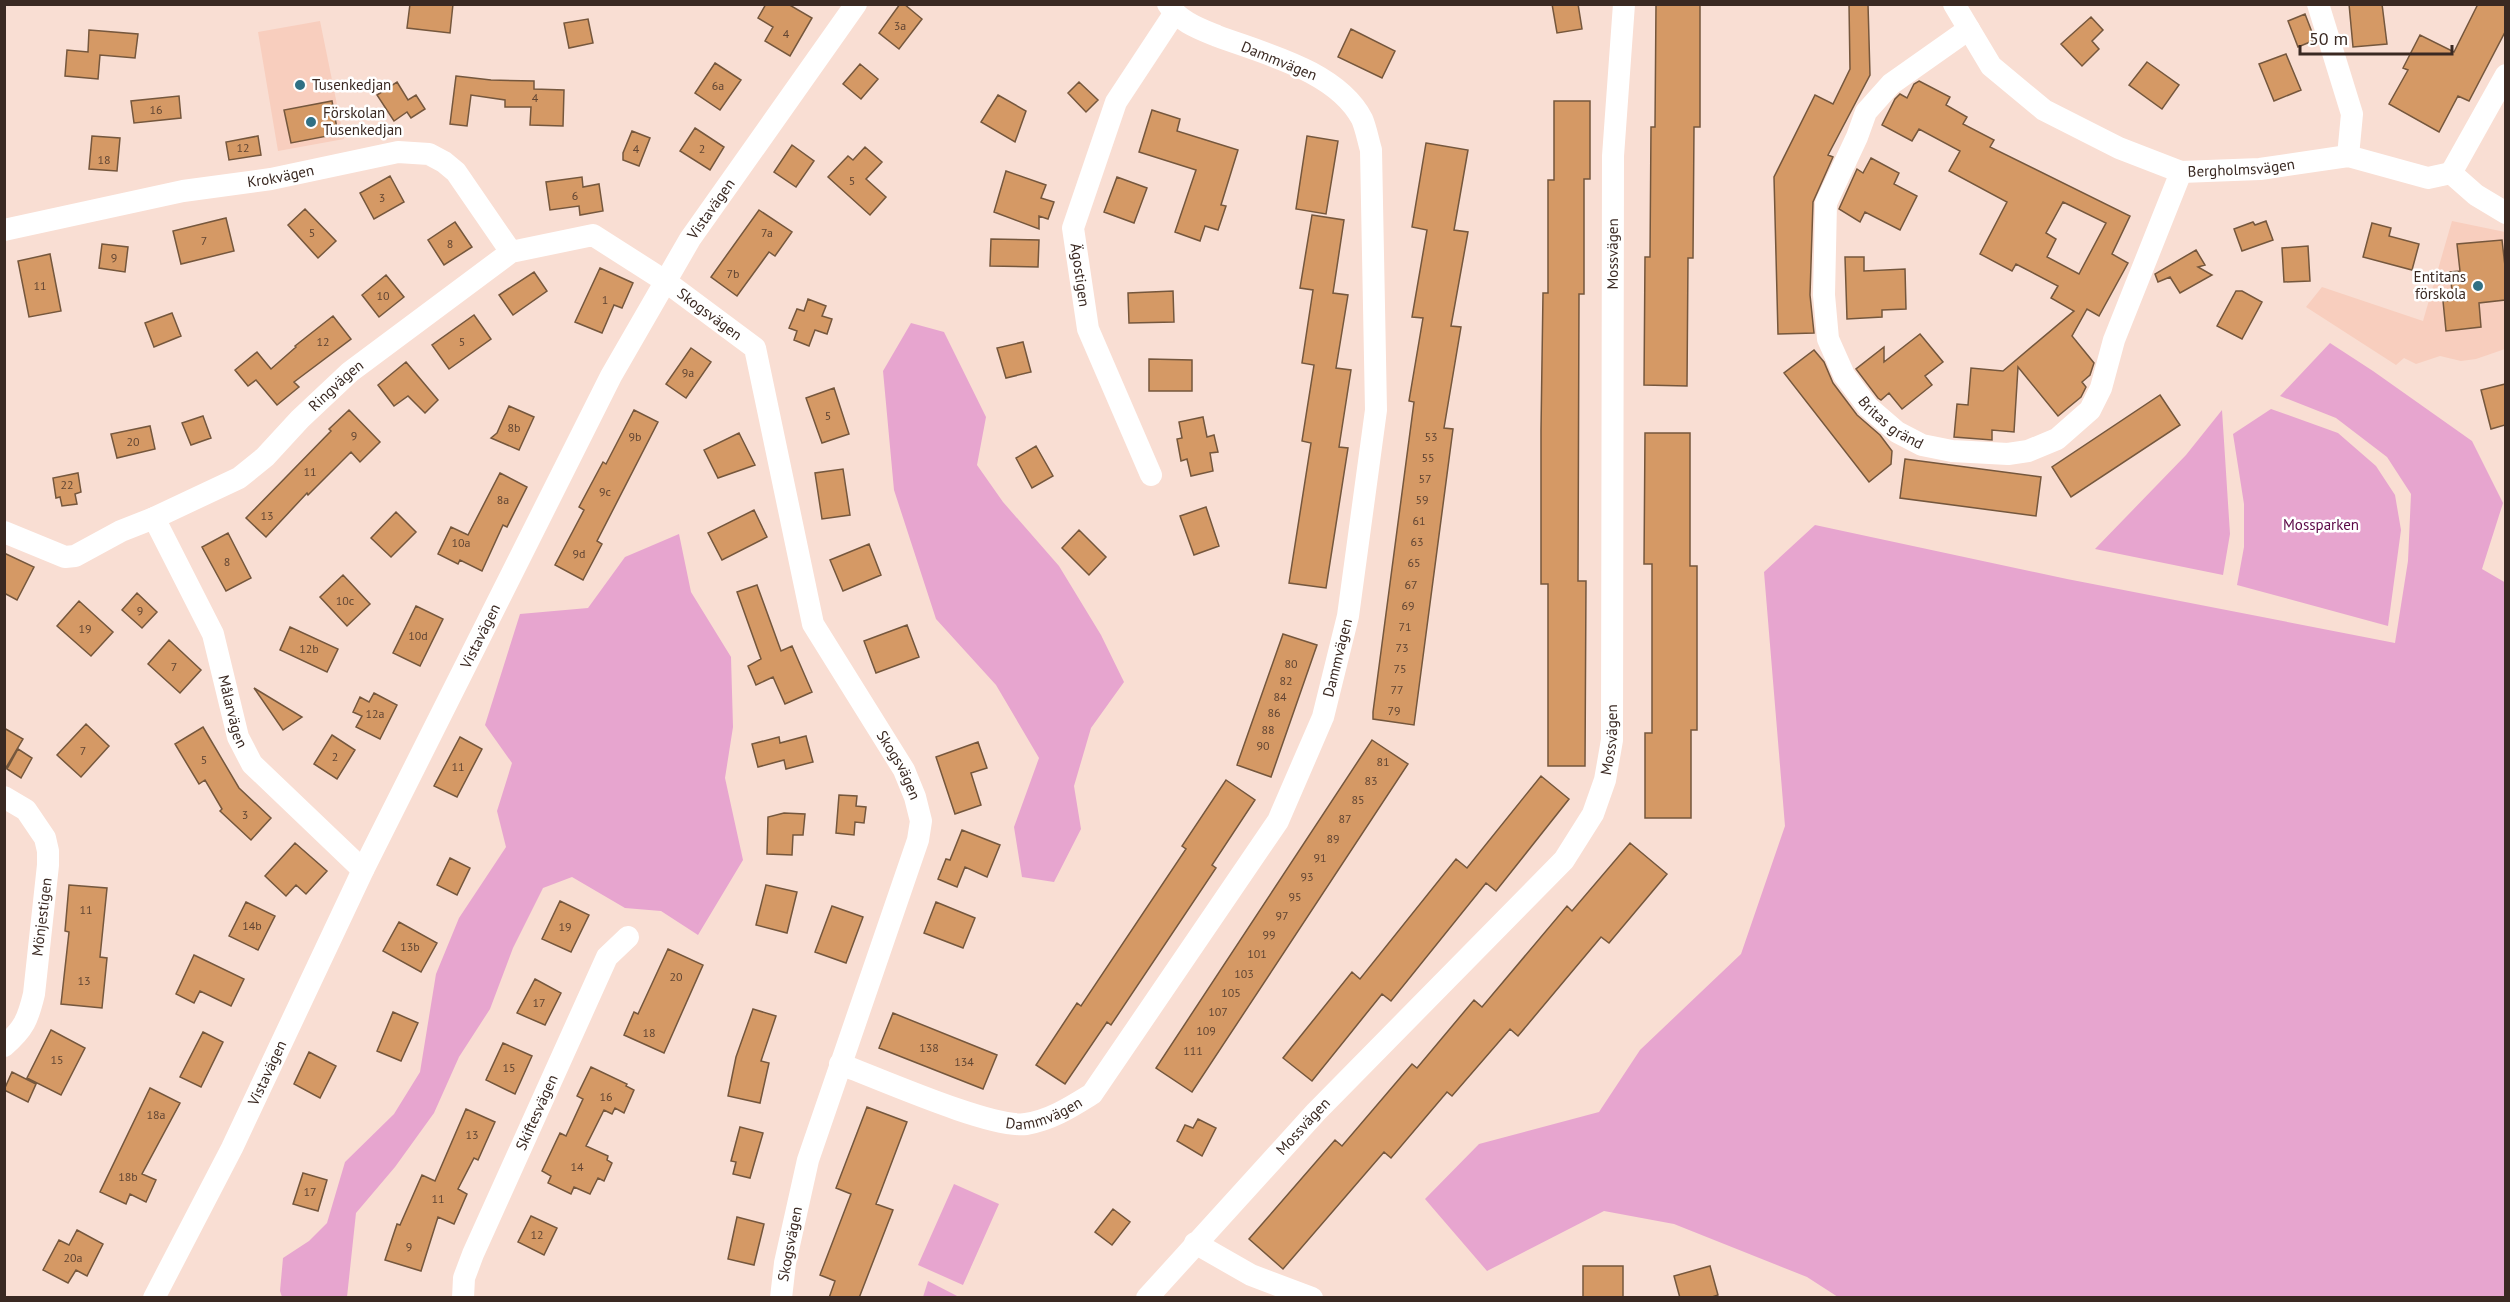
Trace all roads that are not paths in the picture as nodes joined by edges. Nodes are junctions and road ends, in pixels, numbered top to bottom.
1 (856, 4) edge
2 (1624, 4) edge
3 (1954, 4) edge
4 (2318, 4) edge
5 (1171, 9) edge
6 (1968, 29) junction
7 (2505, 75) edge
8 (2348, 156) junction
9 (2181, 172) junction
10 (2451, 173) junction
11 (2505, 213) edge
12 (4, 230) edge
13 (511, 252) junction
14 (665, 281) junction
15 (1151, 475) dead end
16 (154, 518) junction
17 (4, 532) edge
18 (4, 797) edge
19 (363, 870) junction
20 (628, 937) dead end
21 (4, 1046) edge
22 (840, 1064) junction
23 (1195, 1243) junction
24 (154, 1298) edge
25 (463, 1298) edge
26 (780, 1298) edge
27 (1147, 1298) edge
28 (1312, 1298) edge

1 - 14 street, Vistavägen
2 - 23 street, Mossvägen
3 - 6 street, Bergholmsvägen
4 - 8 street
5 - 15 street, Ägostigen
5 - 22 street, Dammvägen
6 - 9 street, Bergholmsvägen
6 - 9 street, Britas gränd
7 - 10 street
8 - 9 street, Bergholmsvägen
8 - 10 street, Bergholmsvägen
10 - 11 street
12 - 13 street, Krokvägen
13 - 14 street, Ringvägen
13 - 16 street, Ringvägen
14 - 19 street, Vistavägen
14 - 22 street, Skogsvägen
16 - 17 street, Ringvägen
16 - 19 street, Målarvägen
18 - 21 street, Mönjestigen
19 - 24 street, Vistavägen
20 - 25 street, Skiftesvägen
22 - 26 street, Skogsvägen
23 - 27 street, Mossvägen
23 - 28 street

